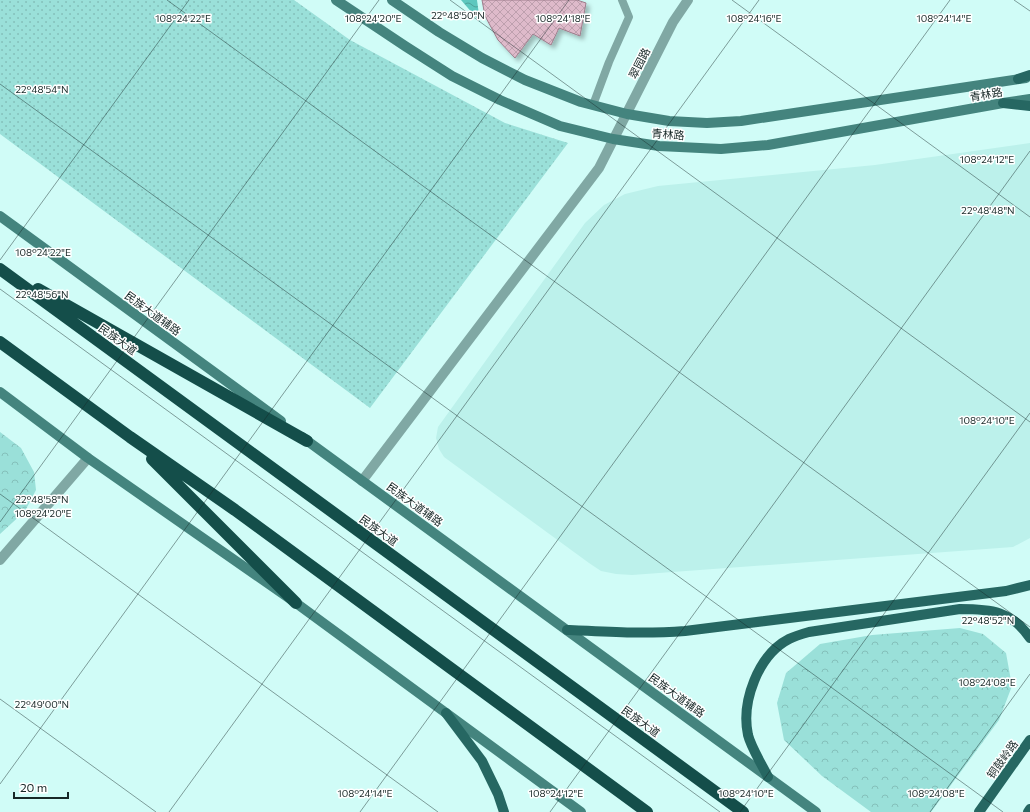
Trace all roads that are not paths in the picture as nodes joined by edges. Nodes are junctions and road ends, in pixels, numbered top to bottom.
1 (336, 0) edge
2 (392, 0) edge
3 (622, 0) edge
4 (688, 0) edge
5 (1030, 76) edge
6 (1018, 80) joint
7 (1030, 99) edge
8 (1003, 103) junction
9 (593, 105) junction
10 (1030, 106) edge
11 (627, 114) junction
12 (613, 139) junction
13 (0, 216) edge
14 (0, 268) edge
15 (0, 342) edge
16 (0, 392) edge
17 (130, 437) junction
18 (307, 440) junction
19 (88, 458) junction
20 (362, 481) junction
21 (0, 560) edge
22 (1030, 586) edge
23 (296, 603) junction
24 (567, 630) junction
25 (1030, 638) edge
26 (446, 713) junction
27 (1030, 740) edge
28 (768, 777) junction
29 (1030, 809) edge
30 (504, 812) edge
31 (582, 812) edge
32 (647, 812) edge
33 (743, 812) edge
34 (816, 812) edge
35 (979, 812) edge
36 (1028, 812) edge

1 - 12 street, 青林路
2 - 9 street, 青林路
3 - 9 lane
4 - 11 street, 翠园路
5 - 6 main road
6 - 11 street, 青林路
7 - 8 street, 青林路
8 - 10 main road
8 - 12 street, 青林路
9 - 11 street, 青林路
11 - 12 street, 翠园路
12 - 20 street, 翠园路
13 - 18 street, 民族大道辅路
14 - 18 highway
14 - 33 highway, 民族大道
15 - 17 highway
16 - 19 street
17 - 23 highway
17 - 32 highway
18 - 20 street, 民族大道辅路
19 - 21 street
19 - 23 street
20 - 24 street, 民族大道辅路
22 - 24 main road
23 - 26 street
24 - 28 street, 民族大道辅路
25 - 28 main road
26 - 30 main road
26 - 31 street
27 - 35 main road, 铜鼓岭路
28 - 34 street, 民族大道辅路
29 - 36 main road

